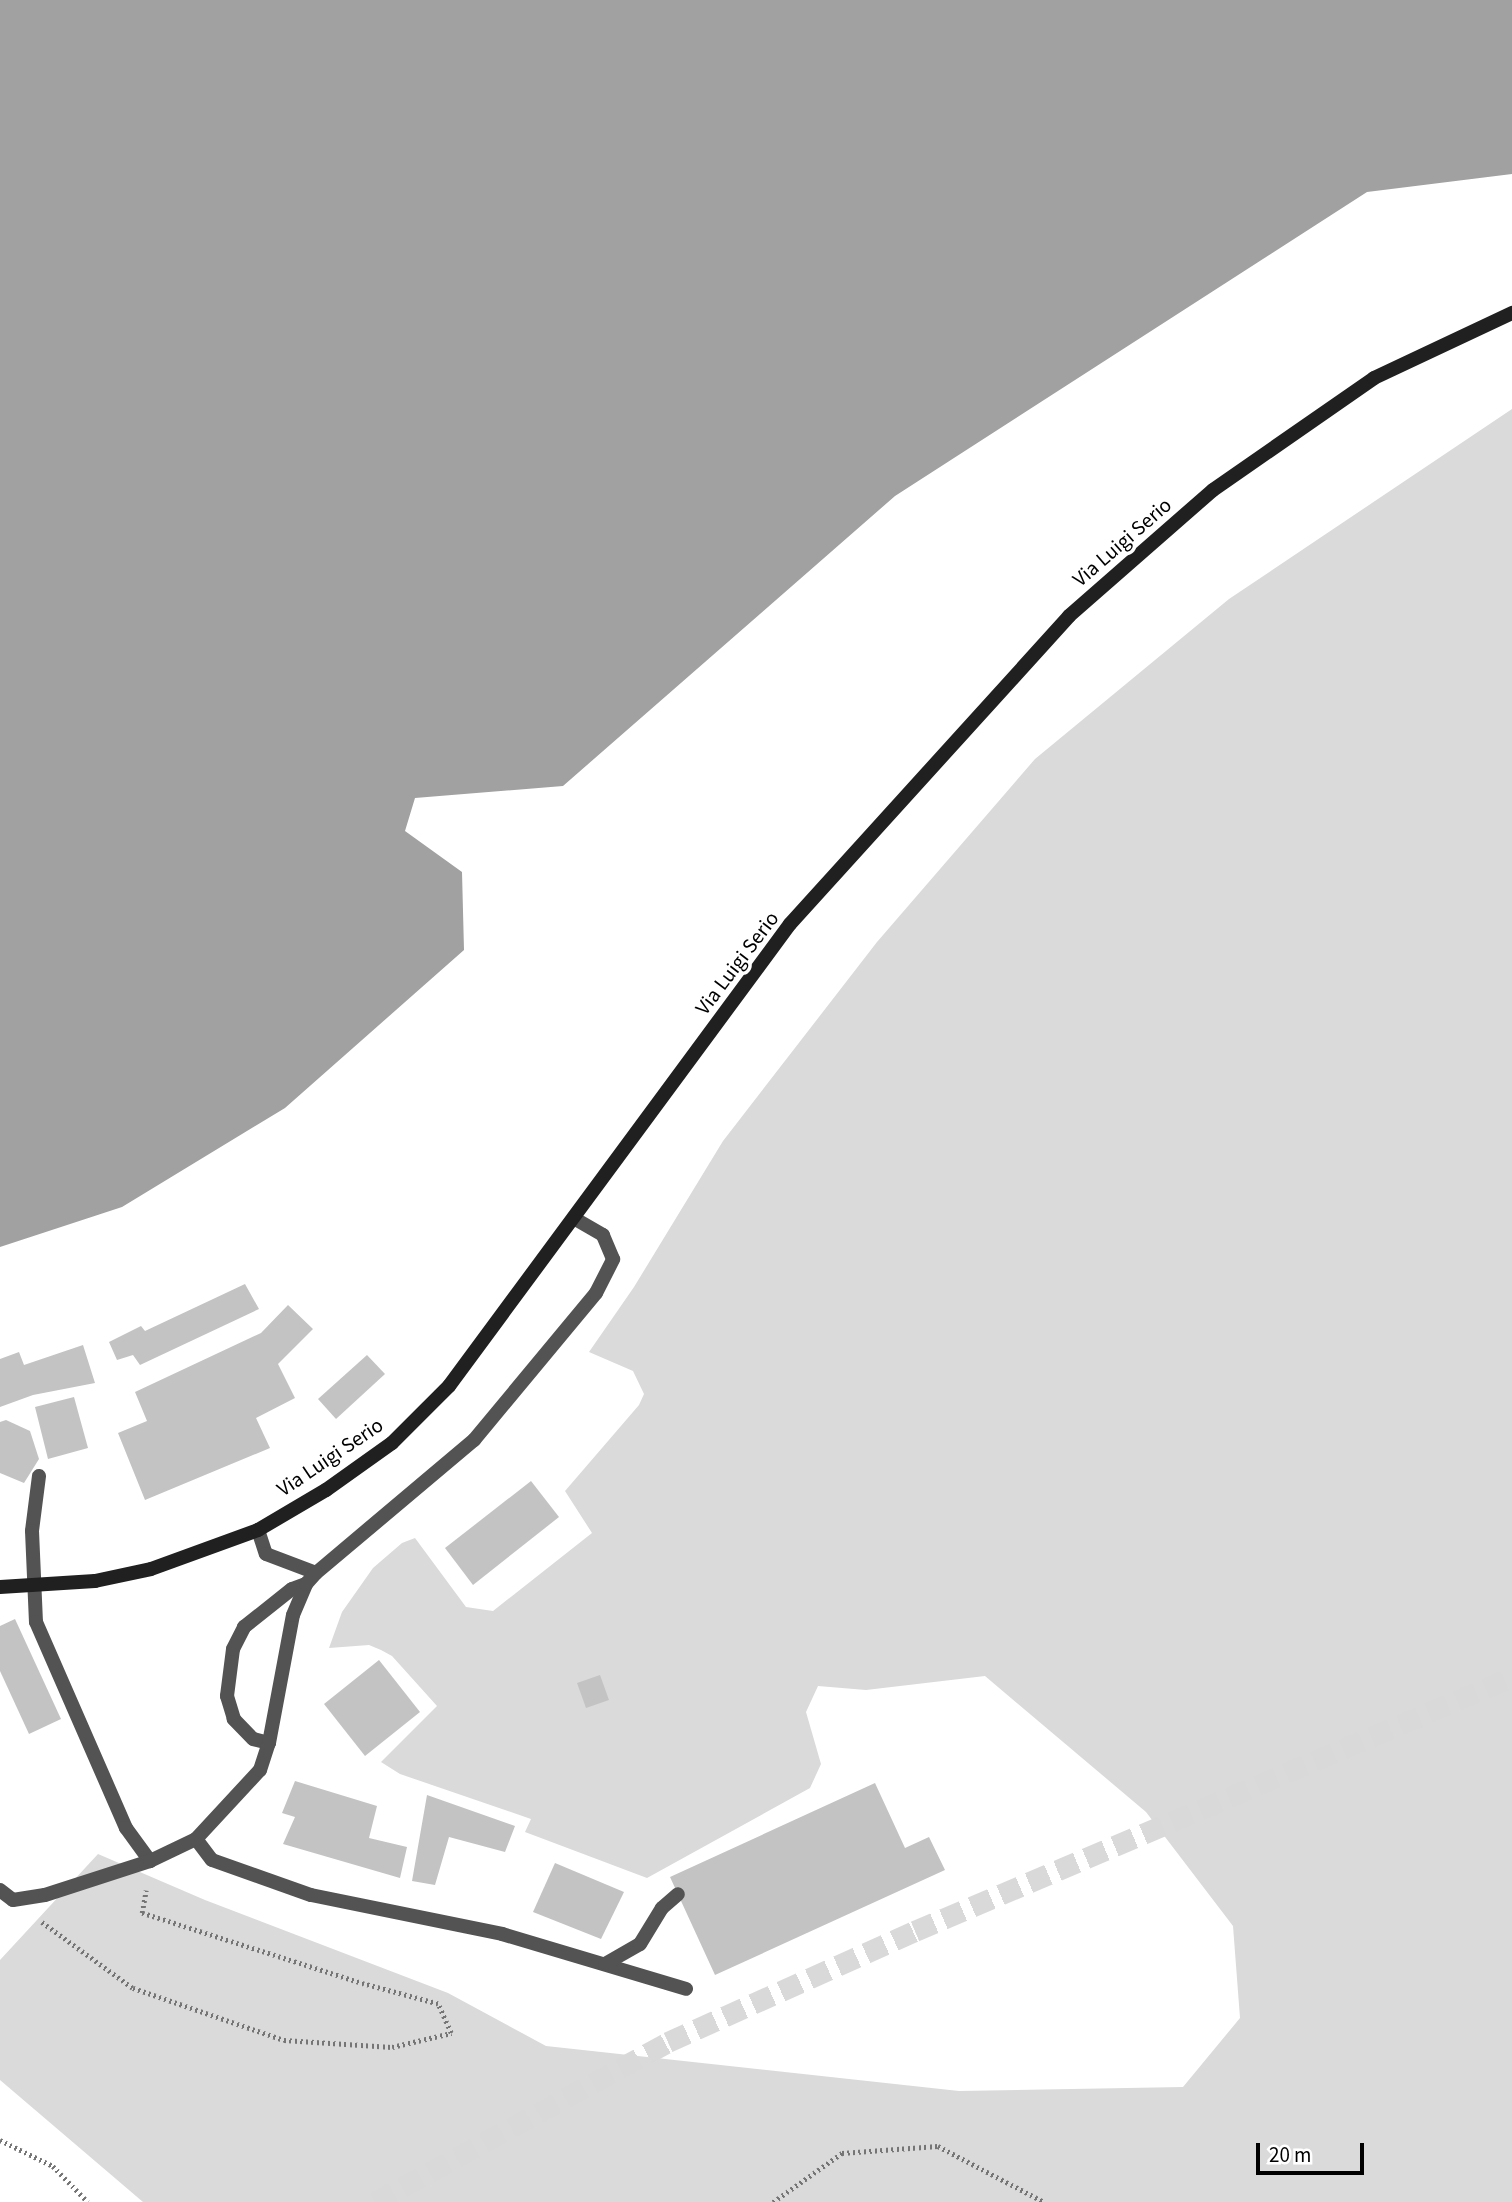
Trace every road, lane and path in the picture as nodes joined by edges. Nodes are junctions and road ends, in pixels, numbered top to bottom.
1 (1512, 313) edge
2 (574, 1218) junction
3 (39, 1476) dead end
4 (258, 1530) junction
5 (311, 1578) junction
6 (0, 1587) edge
7 (269, 1743) junction
8 (196, 1839) junction
9 (150, 1861) junction
10 (0, 1889) edge
11 (678, 1894) dead end
12 (13, 1900) junction
13 (605, 1964) junction
14 (686, 1989) dead end
15 (0, 2140) edge
16 (88, 2202) edge
17 (773, 2202) edge
18 (1044, 2202) edge

1 - 2 main road, Via Luigi Serio
2 - 4 main road, Via Luigi Serio
2 - 5 lane
3 - 9 lane
4 - 5 lane
4 - 6 main road, Via Luigi Serio, bridge
5 - 7 lane
5 - 7 lane
7 - 8 lane
8 - 9 lane
8 - 13 lane
9 - 12 lane
9 - 12 path
10 - 12 lane
11 - 13 lane
13 - 14 lane
15 - 16 path
17 - 18 path

